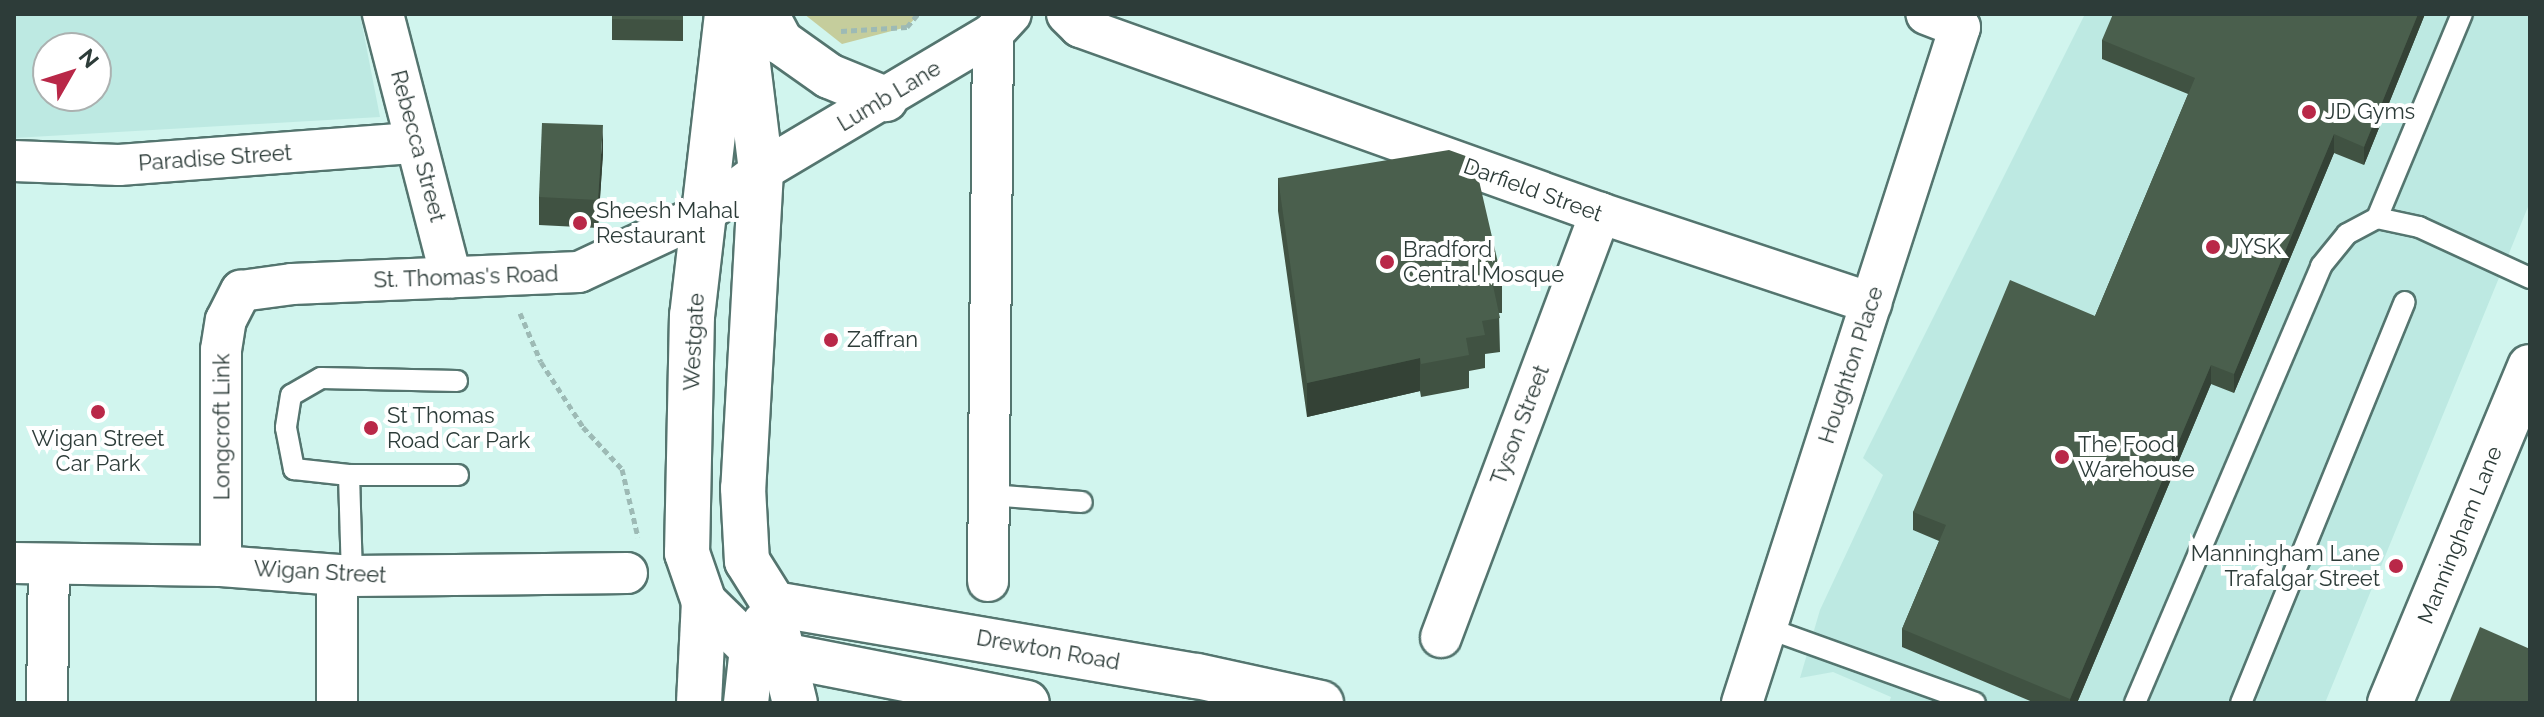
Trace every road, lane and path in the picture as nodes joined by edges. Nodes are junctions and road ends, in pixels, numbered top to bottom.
1 (383, 14) edge
2 (727, 14) edge
3 (741, 14) edge
4 (766, 14) edge
5 (918, 14) edge
6 (1067, 14) edge
7 (2462, 14) edge
8 (1950, 18) edge
9 (831, 23) dead end
10 (1002, 23) edge
11 (885, 99) junction
12 (415, 143) junction
13 (14, 161) edge
14 (761, 171) junction
15 (705, 213) junction
16 (1600, 213) junction
17 (2377, 218) junction
18 (503, 275) junction
19 (451, 277) junction
20 (2530, 278) edge
21 (241, 291) joint
22 (2405, 302) dead end
23 (1871, 303) junction
24 (2530, 367) edge
25 (457, 381) dead end
26 (349, 475) junction
27 (458, 475) dead end
28 (990, 495) junction
29 (1082, 502) dead end
30 (632, 556) joint
31 (31, 564) edge
32 (221, 566) junction
33 (345, 575) junction
34 (988, 581) dead end
35 (704, 602) junction
36 (774, 604) junction
37 (1767, 628) junction
38 (1441, 637) dead end
39 (766, 653) junction
40 (969, 698) edge
41 (47, 703) edge
42 (337, 703) edge
43 (699, 703) edge
44 (746, 703) edge
45 (795, 703) edge
46 (1027, 703) edge
47 (1321, 703) edge
48 (1742, 703) edge
49 (1975, 703) edge
50 (2135, 703) edge
51 (2241, 703) edge
52 (2390, 703) edge

1 - 12 street, Rebecca Street
2 - 15 main road, Westgate
3 - 14 main road, Westgate
4 - 11 main road
5 - 9 path
6 - 16 street, Darfield Street
7 - 17 lane
8 - 23 street, Houghton Place
10 - 11 street, Lumb Lane
10 - 28 street
11 - 14 street, Lumb Lane
12 - 13 street, Paradise Street
12 - 19 street, Rebecca Street
14 - 15 street, St. Thomas's Road
14 - 36 main road, Westgate
15 - 18 street, St. Thomas's Road
15 - 35 main road, Westgate
16 - 23 street, Darfield Street
16 - 38 street, Tyson Street
17 - 20 lane
17 - 50 lane
18 - 19 street, St. Thomas's Road
18 - 30 path
19 - 21 street, St. Thomas's Road
21 - 32 street, Longcroft Link
22 - 51 lane
23 - 37 street, Houghton Place
24 - 52 main road, Manningham Lane
25 - 26 lane
26 - 27 lane
26 - 33 lane
28 - 29 lane
28 - 34 street
30 - 33 street, Wigan Street
31 - 32 street, Wigan Street
31 - 41 street
32 - 33 street, Wigan Street
33 - 42 street
35 - 39 main road, Westgate
35 - 43 main road
36 - 39 main road, Westgate
36 - 47 main road, Drewton Road
37 - 48 street, Houghton Place
37 - 49 lane
39 - 40 main road
39 - 44 main road, Westgate
39 - 45 main road, Westgate
40 - 46 main road

